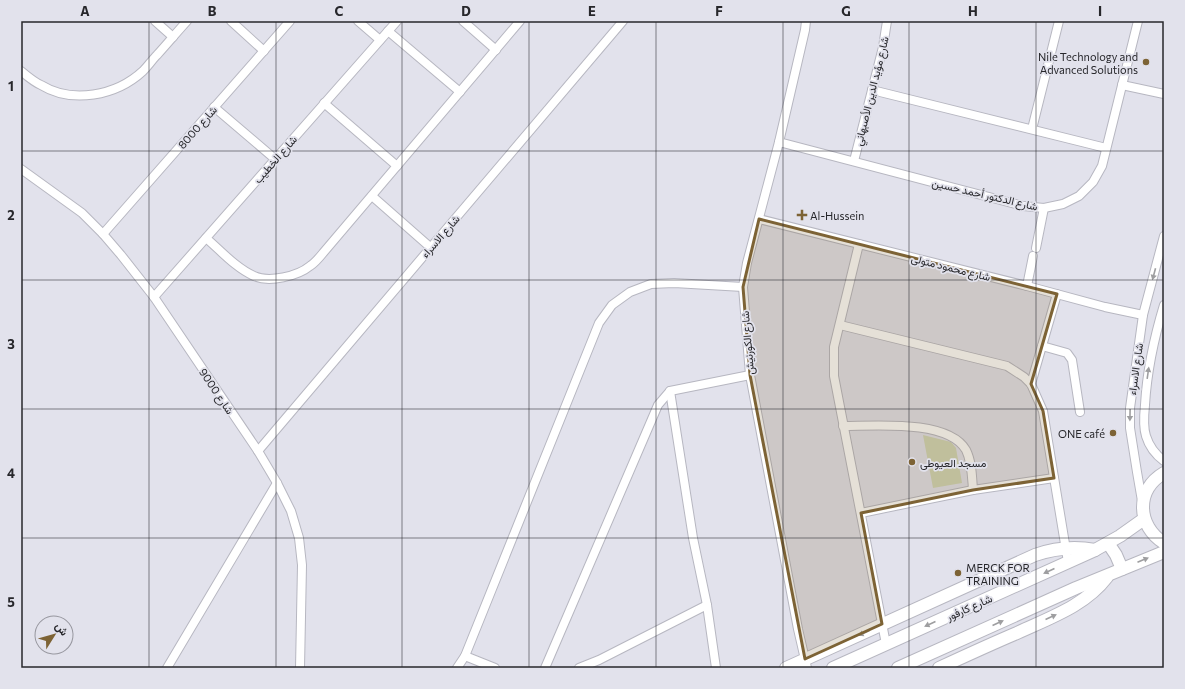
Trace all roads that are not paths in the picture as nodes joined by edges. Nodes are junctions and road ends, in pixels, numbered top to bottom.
1 (155, 21) edge
2 (187, 21) edge
3 (231, 21) edge
4 (290, 21) edge
5 (358, 21) edge
6 (397, 21) edge
7 (463, 21) edge
8 (520, 21) edge
9 (623, 21) edge
10 (806, 21) edge
11 (887, 21) edge
12 (1059, 21) edge
13 (1138, 21) edge
14 (388, 31) junction
15 (173, 37) junction
16 (380, 40) junction
17 (496, 50) junction
18 (264, 51) junction
19 (21, 71) edge
20 (1122, 85) junction
21 (872, 90) junction
22 (460, 92) junction
23 (1164, 94) edge
24 (324, 103) junction
25 (214, 108) junction
26 (1032, 129) junction
27 (779, 142) junction
28 (1106, 148) junction
29 (275, 159) junction
30 (854, 161) junction
31 (397, 166) junction
32 (21, 168) edge
33 (372, 196) junction
34 (1044, 208) junction
35 (759, 219) junction
36 (103, 234) junction
37 (1164, 236) edge
38 (206, 238) junction
39 (859, 244) junction
40 (430, 247) junction
41 (1036, 248) dead end
42 (1033, 256) dead end
43 (1027, 286) junction
44 (743, 287) junction
45 (1057, 294) junction
46 (154, 297) junction
47 (1164, 305) edge
48 (1143, 315) junction
49 (840, 325) junction
50 (1042, 346) junction
51 (750, 376) junction
52 (1031, 384) junction
53 (670, 391) junction
54 (1080, 412) dead end
55 (843, 426) junction
56 (258, 451) junction
57 (1164, 461) edge
58 (1164, 473) edge
59 (1054, 478) junction
60 (277, 483) junction
61 (973, 490) junction
62 (1143, 503) junction
63 (861, 513) junction
64 (1144, 519) junction
65 (1108, 543) junction
66 (1164, 543) edge
67 (1065, 548) junction
68 (1094, 550) junction
69 (1164, 552) edge
70 (1068, 562) junction
71 (1122, 569) junction
72 (1108, 575) junction
73 (707, 605) junction
74 (882, 624) junction
75 (971, 635) junction
76 (886, 644) junction
77 (465, 656) junction
78 (806, 664) edge
79 (167, 668) edge
80 (300, 668) edge
81 (457, 668) edge
82 (495, 668) edge
83 (545, 668) edge
84 (579, 668) edge
85 (716, 668) edge
86 (786, 668) edge
87 (833, 668) edge
88 (898, 668) edge
89 (940, 668) edge

1 - 15 street
2 - 15 street
3 - 18 street
4 - 18 street, شارع 8000
5 - 16 street
6 - 14 street, شارع الخطيب
7 - 17 street
8 - 17 street
9 - 40 street, شارع الاسراء
10 - 27 street, شارع الكورنيش
11 - 21 street, شارع مؤيد الدين الأصبهاني
12 - 26 street
13 - 20 street, شارع الدكتور أحمد حسين
14 - 16 street, شارع الخطيب
14 - 22 street
15 - 19 street
16 - 24 street, شارع الخطيب
17 - 22 street
18 - 25 street, شارع 8000
20 - 23 street
20 - 28 street, شارع الدكتور أحمد حسين
21 - 26 street
21 - 30 street, شارع مؤيد الدين الأصبهاني
22 - 31 street
24 - 29 street, شارع الخطيب
24 - 31 street
25 - 29 street
25 - 36 street, شارع 8000
26 - 28 street
27 - 30 street, شارع الدكتور أحمد حسين
27 - 35 street, شارع الكورنيش
28 - 34 street, شارع الدكتور أحمد حسين
29 - 38 street, شارع الخطيب
30 - 34 street, شارع الدكتور أحمد حسين
31 - 33 street
32 - 36 street, شارع 9000
33 - 38 street
33 - 40 street
34 - 41 street
35 - 39 street, شارع محمود متولى
35 - 44 street, شارع الكورنيش
36 - 46 street, شارع 9000
37 -> 48 street, شارع الاسراء
38 - 46 street, شارع الخطيب
39 - 43 street, شارع محمود متولى
39 - 49 street
40 - 56 street, شارع الاسراء
42 - 43 street
43 - 45 street, شارع محمود متولى
44 - 51 street, شارع الكورنيش
44 - 77 street
45 - 48 street, شارع محمود متولى
45 - 50 street
46 - 56 street, شارع 9000
57 -> 47 street, شارع الاسراء
48 -> 62 street, شارع الاسراء
49 - 52 street
49 - 55 street
50 - 52 street
50 - 54 street
51 - 53 street
51 - 78 street, شارع الكورنيش
52 - 59 street
53 - 73 street
53 - 83 street
55 - 61 street
55 - 63 street
56 - 60 street, شارع 9000
58 - 62 street
59 - 61 street
59 - 67 street
60 - 79 street
60 - 80 street, شارع 9000
61 - 63 street
62 - 64 street
63 - 74 street
64 - 65 street, شارع كارفور
64 - 66 street
65 - 68 street, شارع كارفور
65 - 71 street
67 - 68 street
67 - 70 street
67 - 74 street
68 - 70 street, شارع كارفور
71 -> 69 street
70 -> 76 street, شارع كارفور
71 - 72 street
75 -> 72 street
89 -> 72 street
73 - 84 street
73 - 85 street
74 - 76 street
74 -> 78 street
75 - 88 street
75 - 89 street
76 - 87 street, شارع كارفور
77 - 81 street
77 - 82 street
78 - 86 street

